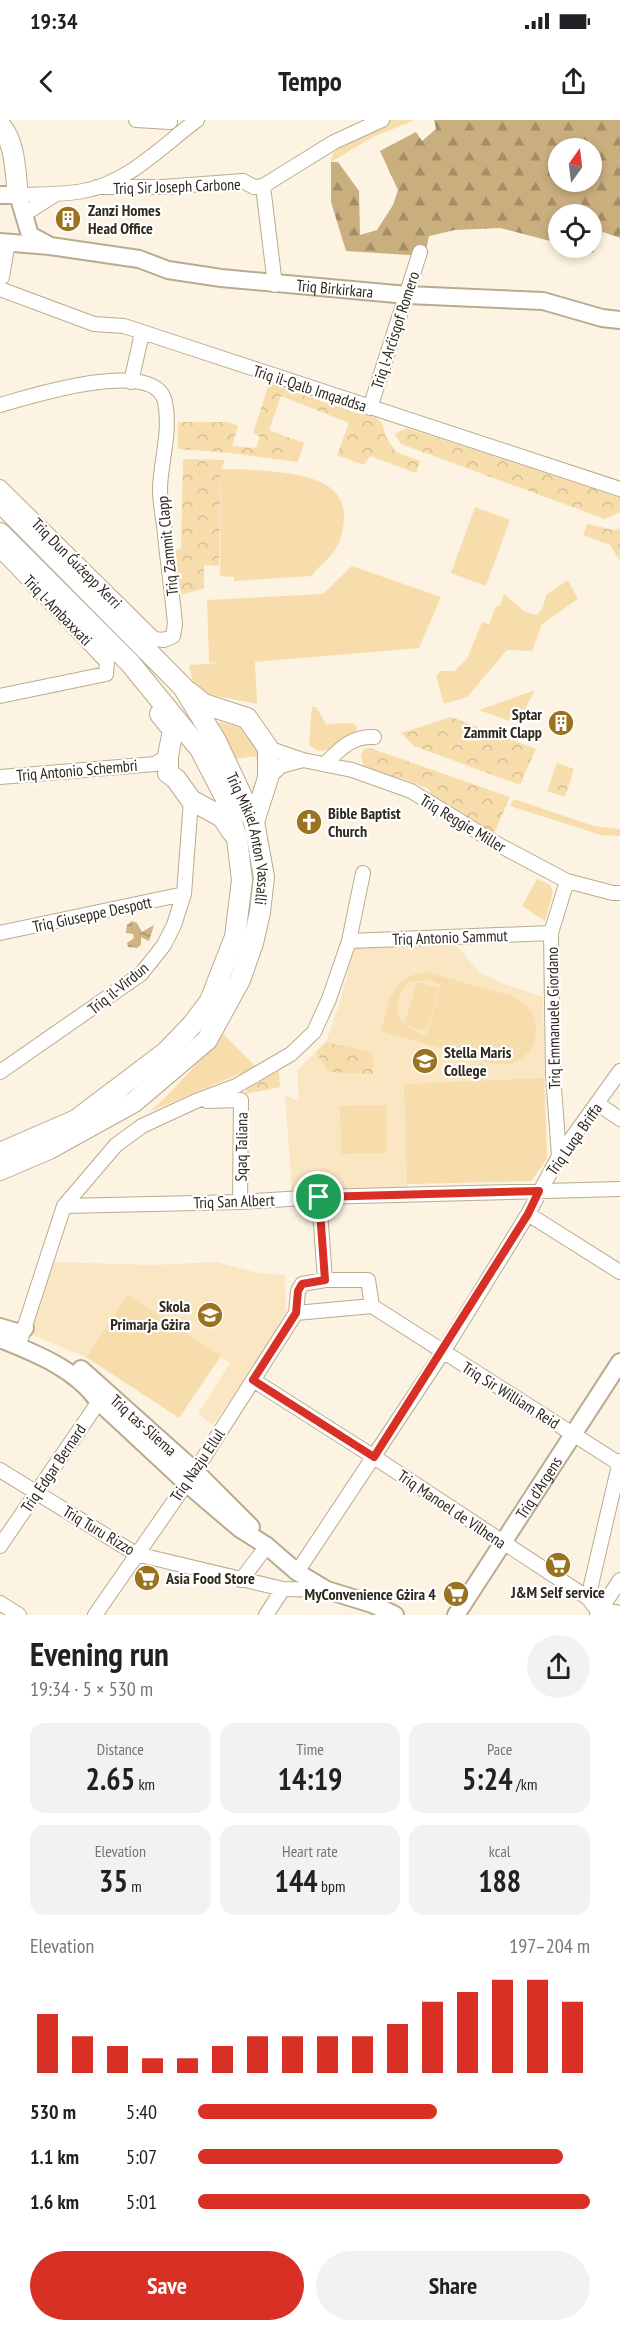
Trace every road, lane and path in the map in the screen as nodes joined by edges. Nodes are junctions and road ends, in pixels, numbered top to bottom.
1 (136, 120) edge
2 (197, 120) edge
3 (382, 120) edge
4 (170, 121) edge
5 (0, 125) edge
6 (0, 132) edge
7 (161, 147) junction
8 (0, 171) edge
9 (263, 186) junction
10 (97, 187) junction
11 (56, 194) junction
12 (9, 195) edge
13 (23, 215) junction
14 (4, 242) edge
15 (50, 246) junction
16 (420, 252) dead end
17 (1, 283) edge
18 (275, 285) junction
19 (407, 296) junction
20 (620, 320) edge
21 (142, 333) junction
22 (131, 382) junction
23 (0, 405) edge
24 (370, 408) junction
25 (0, 486) edge
26 (620, 489) edge
27 (0, 502) edge
28 (0, 533) edge
29 (0, 550) edge
30 (154, 639) joint
31 (130, 663) junction
32 (183, 687) junction
33 (0, 696) edge
34 (374, 737) dead end
35 (268, 748) junction
36 (303, 760) junction
37 (164, 764) junction
38 (325, 764) junction
39 (0, 777) edge
40 (268, 778) junction
41 (198, 804) junction
42 (254, 822) junction
43 (237, 839) junction
44 (363, 873) dead end
45 (567, 881) junction
46 (620, 893) edge
47 (184, 894) junction
48 (0, 933) edge
49 (551, 933) junction
50 (349, 941) junction
51 (207, 1040) junction
52 (2, 1070) edge
53 (620, 1071) edge
54 (120, 1086) junction
55 (196, 1101) junction
56 (598, 1104) junction
57 (620, 1119) edge
58 (0, 1139) edge
59 (0, 1153) edge
60 (559, 1156) junction
61 (0, 1170) edge
62 (0, 1182) edge
63 (620, 1189) edge
64 (539, 1191) junction
65 (319, 1197) junction
66 (240, 1202) junction
67 (64, 1206) junction
68 (528, 1214) junction
69 (620, 1272) edge
70 (325, 1280) junction
71 (372, 1306) junction
72 (296, 1313) junction
73 (0, 1328) edge
74 (23, 1334) junction
75 (0, 1339) edge
76 (443, 1352) junction
77 (620, 1362) edge
78 (253, 1380) junction
79 (103, 1396) junction
80 (572, 1434) junction
81 (374, 1457) junction
82 (620, 1463) edge
83 (0, 1470) edge
84 (190, 1477) junction
85 (37, 1493) junction
86 (502, 1543) junction
87 (0, 1546) edge
88 (267, 1546) junction
89 (136, 1554) junction
90 (297, 1572) junction
91 (241, 1580) junction
92 (620, 1580) edge
93 (283, 1589) junction
94 (327, 1590) junction
95 (588, 1599) junction
96 (0, 1603) edge
97 (599, 1614) edge
98 (620, 1614) edge
99 (18, 1615) edge
100 (95, 1615) edge
101 (266, 1615) edge
102 (395, 1615) edge
103 (456, 1615) edge

1 - 4 street
2 - 7 street
3 - 9 street, Triq Sir Joseph Carbone
4 - 7 street
5 - 12 highway
6 - 8 highway
7 - 10 street
9 - 10 street, Triq Sir Joseph Carbone
9 - 18 street
10 - 11 street
11 - 12 street
11 - 13 street
12 - 13 main road, Triq Birkirkara
13 - 14 main road
13 - 15 main road, Triq Birkirkara
14 - 15 main road, Triq Birkirkara
14 - 17 street
15 - 18 main road, Triq Birkirkara
16 - 19 street, Triq l-Arćisqof Romero
17 - 21 street, Triq il-Qalb Imqaddsa
18 - 19 main road, Triq Birkirkara
19 - 20 main road, Triq Birkirkara
19 - 24 street, Triq l-Arćisqof Romero
21 - 22 street
21 - 24 street, Triq il-Qalb Imqaddsa
22 - 23 street
22 - 30 street, Triq Zammit Clapp
24 - 26 street, Triq il-Qalb Imqaddsa
25 - 30 street, Triq Dun Ǵuźepp Xerri
27 - 32 highway, Triq Mikiel Anton Vassalli
28 - 31 highway, Triq Mikiel Anton Vassalli
29 - 33 street, Triq l-Ambaxxati
31 - 37 highway
31 - 43 highway, Triq Mikiel Anton Vassalli
32 - 35 highway
32 - 42 highway, Triq Mikiel Anton Vassalli
34 - 38 street
35 - 36 street, Triq Reggie Miller
35 - 40 highway
36 - 38 street, Triq Reggie Miller
36 - 40 street
37 - 39 street, Triq Antonio Schembri
37 - 41 highway
38 - 45 street, Triq Reggie Miller
40 - 42 highway
41 - 43 highway
41 - 47 street, Triq il-Virdun
42 - 51 highway, Triq Mikiel Anton Vassalli
43 - 54 highway, Triq Mikiel Anton Vassalli
44 - 50 street
45 - 46 street, Triq Reggie Miller
45 - 49 street, Triq Emmanuele Giordano
47 - 48 street, Triq Giuseppe Despott
47 - 52 street, Triq il-Virdun
49 - 50 street, Triq Antonio Sammut
49 - 60 street, Triq Emmanuele Giordano
50 - 55 street
51 - 61 highway, Triq Mikiel Anton Vassalli
51 - 62 highway
53 - 56 street, Triq Luqa Briffa
54 - 58 highway
54 - 59 highway, Triq Mikiel Anton Vassalli
55 - 66 street, Sqaq Taliana
55 - 67 street
56 - 57 street
56 - 60 street, Triq Luqa Briffa
60 - 64 street, Triq Luqa Briffa
63 - 64 street, Triq San Albert
64 - 65 street, Triq San Albert
64 - 68 street, Triq Luqa Briffa
65 - 66 street, Triq San Albert
65 - 70 street
66 - 67 street, Triq San Albert
67 - 74 street
68 - 69 street
68 - 76 street, Triq Luqa Briffa
70 - 71 street
70 - 72 street
71 - 72 street
71 - 76 street, Triq Sir William Reid
72 - 78 street, Triq Nazju Ellul
73 - 74 main road, Triq tas-Sliema
74 - 79 main road, Triq tas-Sliema
75 - 79 main road, Triq tas-Sliema
76 - 80 street, Triq Sir William Reid
76 - 81 street, Triq Luqa Briffa
77 - 80 main road, Triq d'Argens
78 - 81 street, Triq Manoel de Vilhena
78 - 84 street, Triq Nazju Ellul
79 - 84 main road, Triq tas-Sliema
79 - 85 street, Triq Edgar Bernard
80 - 82 street, Triq Sir William Reid
80 - 86 main road, Triq d'Argens
81 - 86 street, Triq Manoel de Vilhena
81 - 90 street, Triq Luqa Briffa
82 - 95 street
83 - 85 street, Triq Turu Rizzo
84 - 88 main road, Triq tas-Sliema
84 - 89 street, Triq Nazju Ellul
85 - 87 street, Triq Edgar Bernard
85 - 89 street, Triq Turu Rizzo
86 - 95 street, Triq Manoel de Vilhena
86 - 103 main road, Triq d'Argens
88 - 90 main road, Triq tas-Sliema
88 - 91 street
89 - 91 street, Triq Turu Rizzo
89 - 100 street, Triq Nazju Ellul
90 - 94 main road, Triq tas-Sliema
91 - 93 street, Triq Turu Rizzo
92 - 97 street
93 - 94 street, Triq Turu Rizzo
93 - 101 street
94 - 102 main road, Triq tas-Sliema
95 - 97 street, Triq Manoel de Vilhena
96 - 99 street
97 - 98 street

